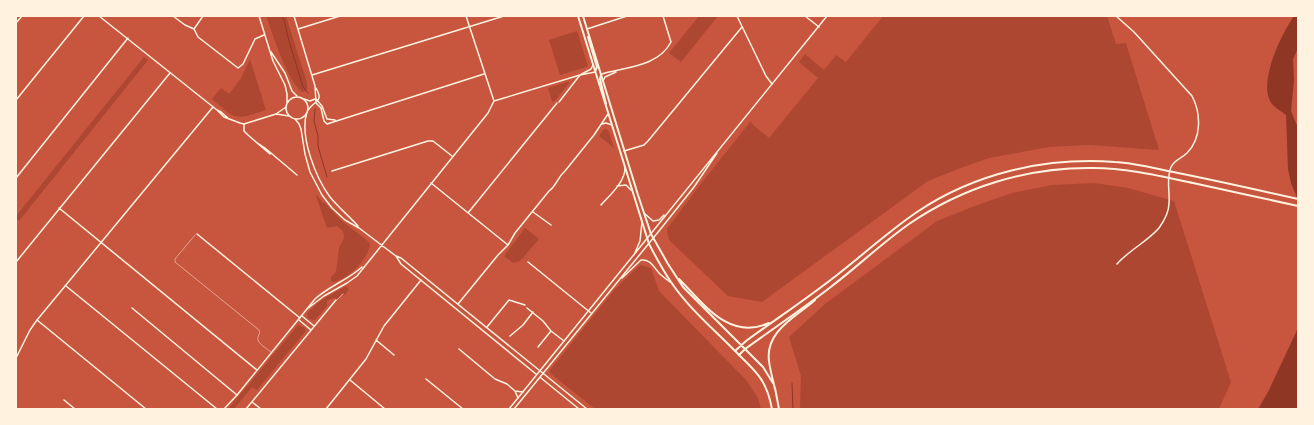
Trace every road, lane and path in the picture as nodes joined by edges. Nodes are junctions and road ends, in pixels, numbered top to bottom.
1 (22, 16) edge
2 (84, 16) edge
3 (100, 16) edge
4 (174, 16) edge
5 (203, 16) edge
6 (259, 16) edge
7 (294, 16) edge
8 (340, 16) edge
9 (466, 16) edge
10 (504, 16) edge
11 (578, 16) edge
12 (583, 16) edge
13 (627, 16) edge
14 (663, 16) edge
15 (737, 16) edge
16 (805, 16) edge
17 (827, 16) edge
18 (1116, 16) edge
19 (16, 23) edge
20 (469, 26) junction
21 (742, 27) junction
22 (819, 27) junction
23 (194, 29) junction
24 (298, 29) junction
25 (587, 29) junction
26 (588, 33) junction
27 (264, 35) junction
28 (128, 38) junction
29 (270, 50) junction
30 (593, 65) junction
31 (618, 71) junction
32 (595, 72) junction
33 (170, 73) junction
34 (484, 74) junction
35 (601, 74) junction
36 (312, 75) junction
37 (580, 75) junction
38 (603, 80) junction
39 (772, 84) junction
40 (315, 86) junction
41 (299, 97) junction
42 (304, 99) junction
43 (315, 99) junction
44 (16, 100) edge
45 (318, 101) junction
46 (494, 101) junction
47 (287, 103) junction
48 (316, 103) junction
49 (286, 106) junction
50 (213, 107) junction
51 (307, 111) junction
52 (608, 113) junction
53 (276, 114) junction
54 (289, 116) junction
55 (295, 119) junction
56 (335, 120) junction
57 (244, 124) junction
58 (601, 125) junction
59 (612, 125) junction
60 (720, 148) junction
61 (624, 151) junction
62 (452, 156) junction
63 (625, 168) junction
64 (332, 171) dead end
65 (297, 175) dead end
66 (16, 178) edge
67 (431, 183) junction
68 (617, 186) junction
69 (632, 190) junction
70 (1298, 199) edge
71 (601, 205) dead end
72 (1298, 206) edge
73 (59, 208) junction
74 (533, 212) junction
75 (643, 212) junction
76 (468, 213) junction
77 (667, 213) junction
78 (642, 222) junction
79 (550, 225) dead end
80 (360, 228) junction
81 (197, 234) joint
82 (651, 234) junction
83 (653, 238) junction
84 (648, 240) junction
85 (102, 243) junction
86 (381, 244) junction
87 (649, 244) junction
88 (508, 245) junction
89 (396, 256) junction
90 (632, 258) junction
91 (16, 262) edge
92 (528, 262) dead end
93 (1117, 264) dead end
94 (364, 265) junction
95 (675, 275) junction
96 (424, 276) junction
97 (421, 280) junction
98 (617, 283) junction
99 (672, 283) junction
100 (66, 286) junction
101 (330, 287) junction
102 (332, 291) junction
103 (823, 293) junction
104 (343, 294) dead end
105 (336, 300) joint
106 (458, 304) junction
107 (524, 305) dead end
108 (132, 308) dead end
109 (455, 308) junction
110 (528, 308) dead end
111 (307, 309) junction
112 (589, 311) junction
113 (533, 312) junction
114 (591, 313) junction
115 (301, 317) junction
116 (37, 320) junction
117 (298, 320) junction
118 (775, 320) junction
119 (314, 326) junction
120 (486, 327) junction
121 (311, 330) junction
122 (551, 331) junction
123 (510, 336) dead end
124 (376, 340) junction
125 (564, 341) junction
126 (741, 345) junction
127 (538, 347) dead end
128 (459, 349) dead end
129 (745, 349) junction
130 (735, 351) junction
131 (272, 353) junction
132 (394, 355) dead end
133 (739, 355) junction
134 (16, 358) edge
135 (258, 370) junction
136 (540, 371) junction
137 (543, 373) junction
138 (537, 375) junction
139 (540, 377) junction
140 (426, 379) dead end
141 (350, 380) junction
142 (775, 389) junction
143 (515, 391) junction
144 (523, 392) junction
145 (237, 395) junction
146 (518, 399) junction
147 (64, 400) dead end
148 (252, 402) junction
149 (75, 409) edge
150 (146, 409) edge
151 (217, 409) edge
152 (224, 409) edge
153 (246, 409) edge
154 (261, 409) edge
155 (326, 409) edge
156 (385, 409) edge
157 (463, 409) edge
158 (510, 409) edge
159 (514, 409) edge
160 (579, 409) edge
161 (587, 409) edge
162 (772, 409) edge
163 (780, 409) edge

1 - 19 street
2 - 44 street
3 - 28 street
4 - 23 street
5 - 23 street
6 - 27 street
7 - 24 street
8 - 24 street
9 - 20 street
10 - 20 street
11 - 30 main road
12 - 25 main road
13 - 25 street
14 - 31 street
15 - 21 street
16 - 22 street
17 - 22 street
18 - 93 street
20 - 34 street
20 - 36 street
21 - 39 street
21 - 61 street
22 - 39 street
23 - 27 street
24 - 36 street
25 - 26 main road
26 - 32 main road
26 - 35 main road
27 - 29 street
28 - 33 street
28 - 66 street
29 - 41 street
29 - 47 street
30 - 32 main road
30 - 37 street
31 - 35 street
31 - 38 street
32 - 37 street
32 - 52 main road
33 - 50 street
33 - 73 street
34 - 46 street
34 - 56 street
35 - 38 main road
35 - 52 main road
36 - 40 street
37 - 46 street
37 - 76 street
38 - 61 main road
39 - 60 street
40 - 43 street
40 - 45 street
41 - 42 street
41 - 47 street
42 - 43 street
42 - 51 street
43 - 45 street
43 - 48 street
45 - 48 street
45 - 56 street
46 - 62 street
47 - 49 street
48 - 51 street
48 - 56 street
49 - 53 street
49 - 54 street
50 - 57 street
50 - 85 street
51 - 55 street
51 - 80 street
52 - 58 street
52 - 59 main road
53 - 54 street
53 - 57 street
54 - 55 street
55 - 80 street
57 - 65 street
58 - 59 street
58 - 74 street
59 - 63 main road
60 - 77 street
60 - 83 street
61 - 75 main road
62 - 64 street
62 - 67 street
63 - 68 street
63 - 69 main road
67 - 76 street
67 - 86 street
68 - 69 street
68 - 71 street
69 - 78 main road
70 - 118 main road
72 - 103 main road
73 - 85 street
73 - 91 street
74 - 79 street
74 - 88 street
75 - 77 street
75 - 82 main road
76 - 88 street
77 - 82 street
78 - 84 main road
78 - 90 street
80 - 86 street
81 - 115 street
81 - 131 lane
82 - 83 main road
82 - 84 street
83 - 87 street
83 - 95 main road
84 - 87 main road
84 - 90 street
85 - 100 street
85 - 135 street
86 - 89 street
86 - 94 street
87 - 98 street
87 - 99 main road
88 - 106 street
89 - 96 street
89 - 97 street
90 - 112 street
92 - 112 street
94 - 101 street
94 - 102 street
95 - 118 main road
95 - 126 main road
96 - 97 street
96 - 106 street
97 - 109 street
97 - 124 street
98 - 99 street
98 - 114 street
99 - 130 main road
100 - 116 street
100 - 151 street
101 - 102 street
101 - 111 street
102 - 111 street
103 - 129 main road
103 - 142 main road
104 - 105 lane
105 - 119 street
106 - 109 street
106 - 120 street
107 - 120 street
108 - 145 street
109 - 138 street
110 - 113 street
111 - 115 street
112 - 114 street
112 - 125 street
113 - 122 street
113 - 123 street
114 - 137 street
115 - 117 street
115 - 119 street
116 - 134 street
116 - 150 street
117 - 121 street
117 - 131 street
118 - 126 main road
119 - 121 street
120 - 136 street
121 - 148 street
122 - 125 street
122 - 127 street
124 - 132 street
124 - 141 street
125 - 136 street
126 - 129 main road
126 - 130 main road
128 - 143 street
129 - 133 main road
129 - 142 main road
130 - 133 main road
131 - 135 street
133 - 162 main road
135 - 145 street
136 - 137 street
136 - 138 street
137 - 139 street
137 - 161 street
138 - 139 street
138 - 144 street
139 - 159 street
139 - 160 street
140 - 157 street
141 - 155 street
141 - 156 street
142 - 163 main road
143 - 144 street
143 - 146 street
144 - 146 street
145 - 152 street
146 - 158 street
147 - 149 street
148 - 153 street
148 - 154 street

